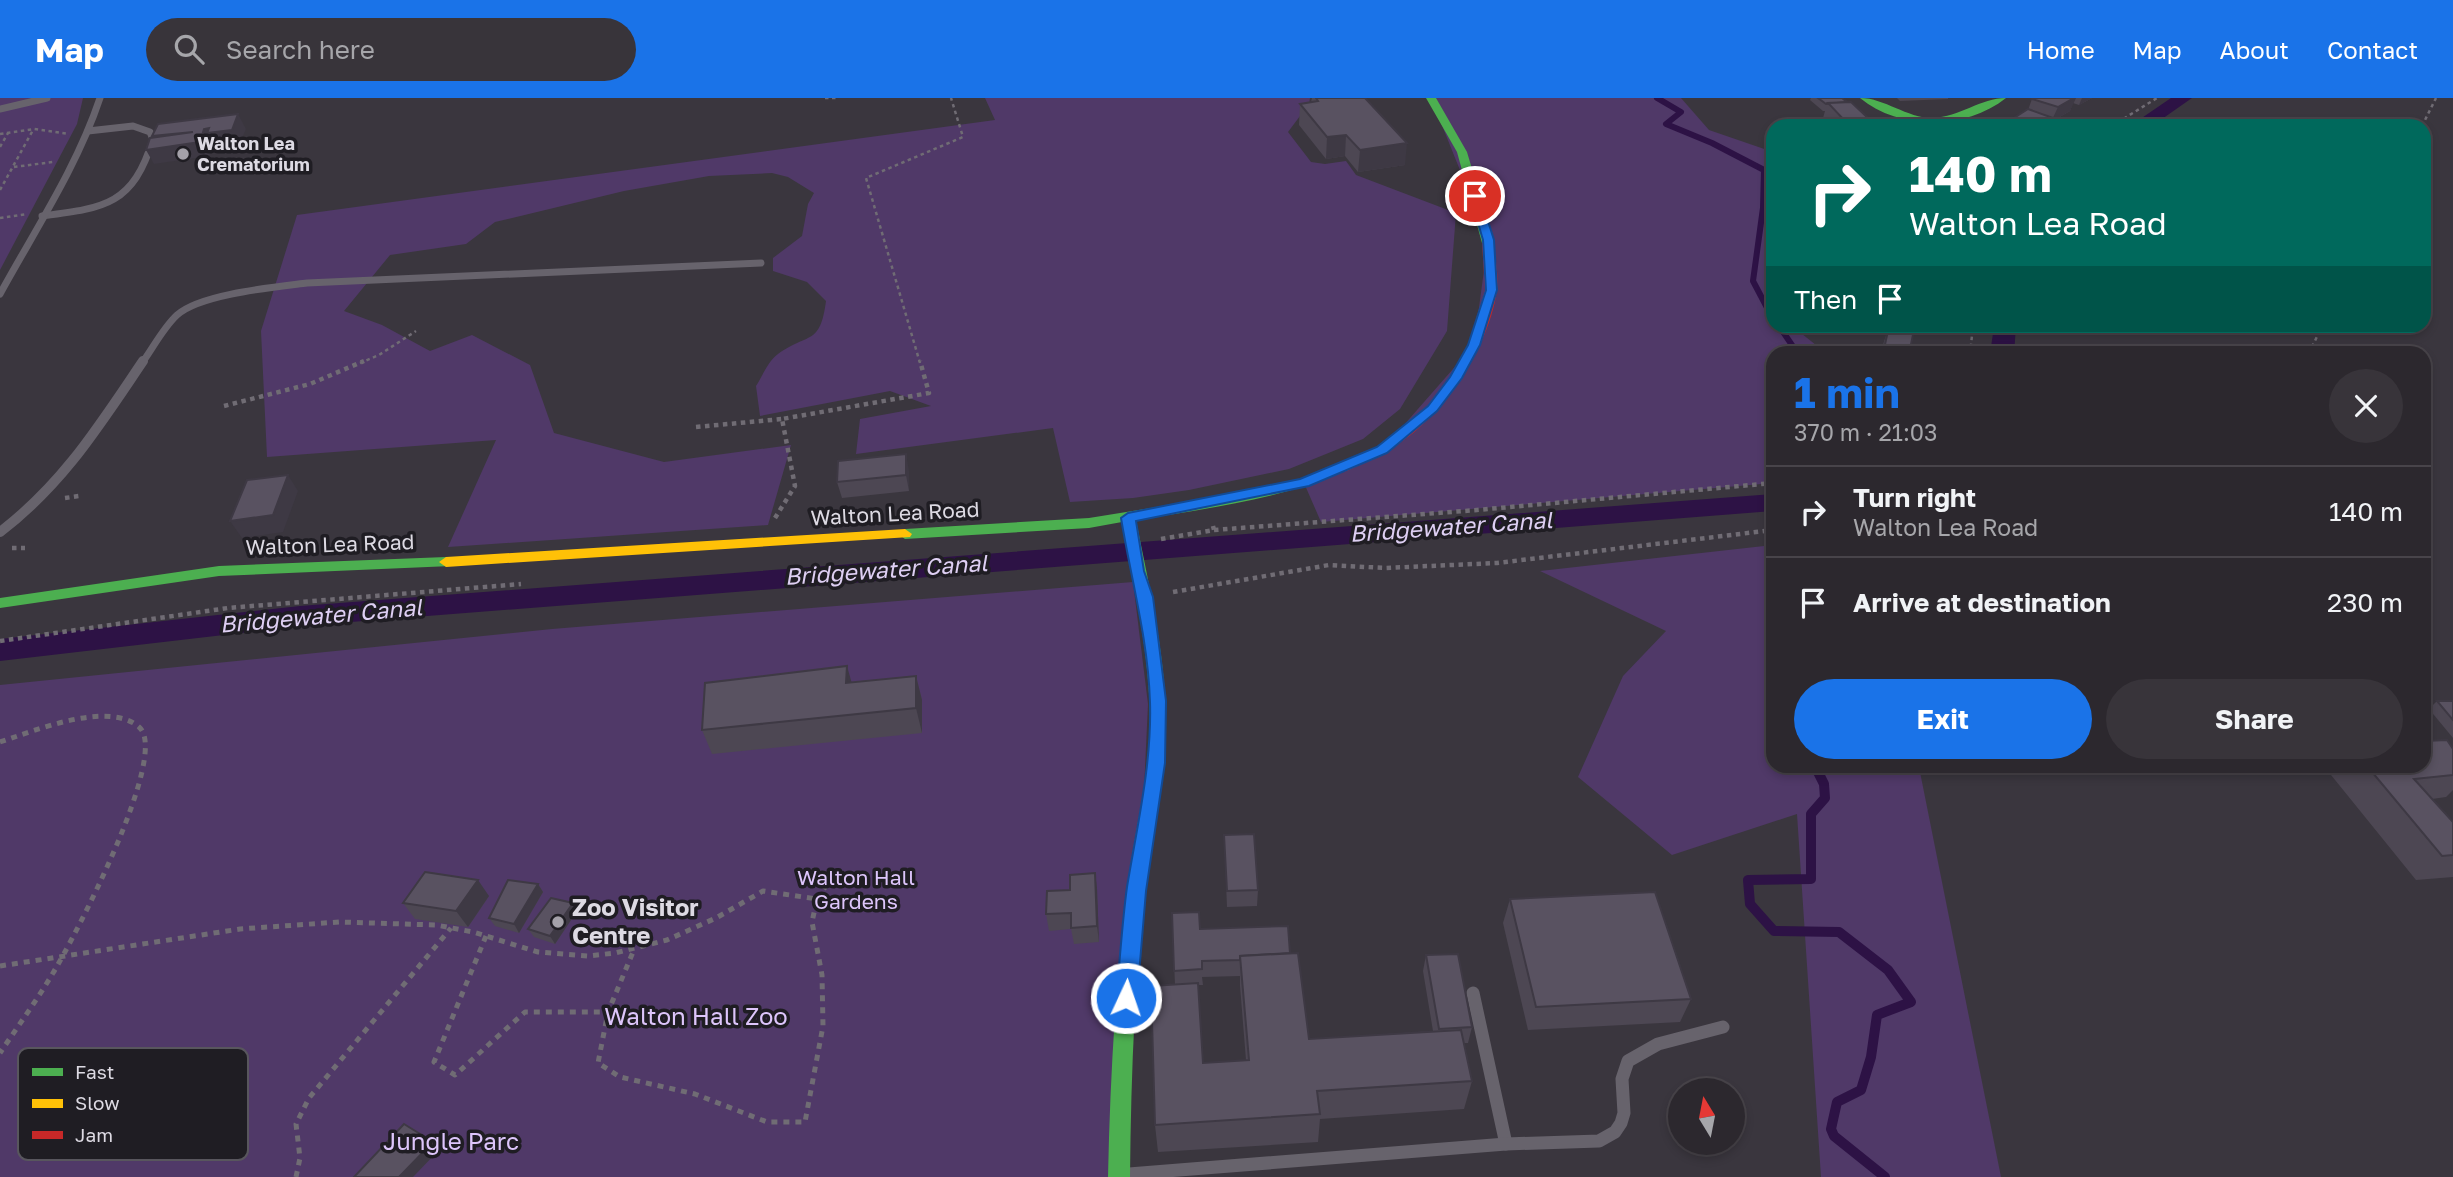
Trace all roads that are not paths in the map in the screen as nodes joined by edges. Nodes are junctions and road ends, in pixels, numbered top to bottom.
1 (47, 98) edge
2 (100, 98) edge
3 (1431, 98) edge
4 (1865, 98) edge
5 (2001, 98) edge
6 (0, 109) edge
7 (87, 134) junction
8 (43, 216) junction
9 (761, 263) dead end
10 (0, 294) edge
11 (1128, 518) junction
12 (0, 532) edge
13 (0, 603) edge
14 (1473, 993) dead end
15 (1723, 1027) dead end
16 (1506, 1144) junction
17 (1119, 1176) edge

1 - 6 lane
2 - 7 lane
3 - 11 street, Walton Lea Road
4 - 5 street
7 - 8 lane
7 - 8 lane
8 - 10 lane
9 - 12 lane
11 - 13 street, Walton Lea Road
11 - 17 street
14 - 16 lane
15 - 16 lane
16 - 17 lane

